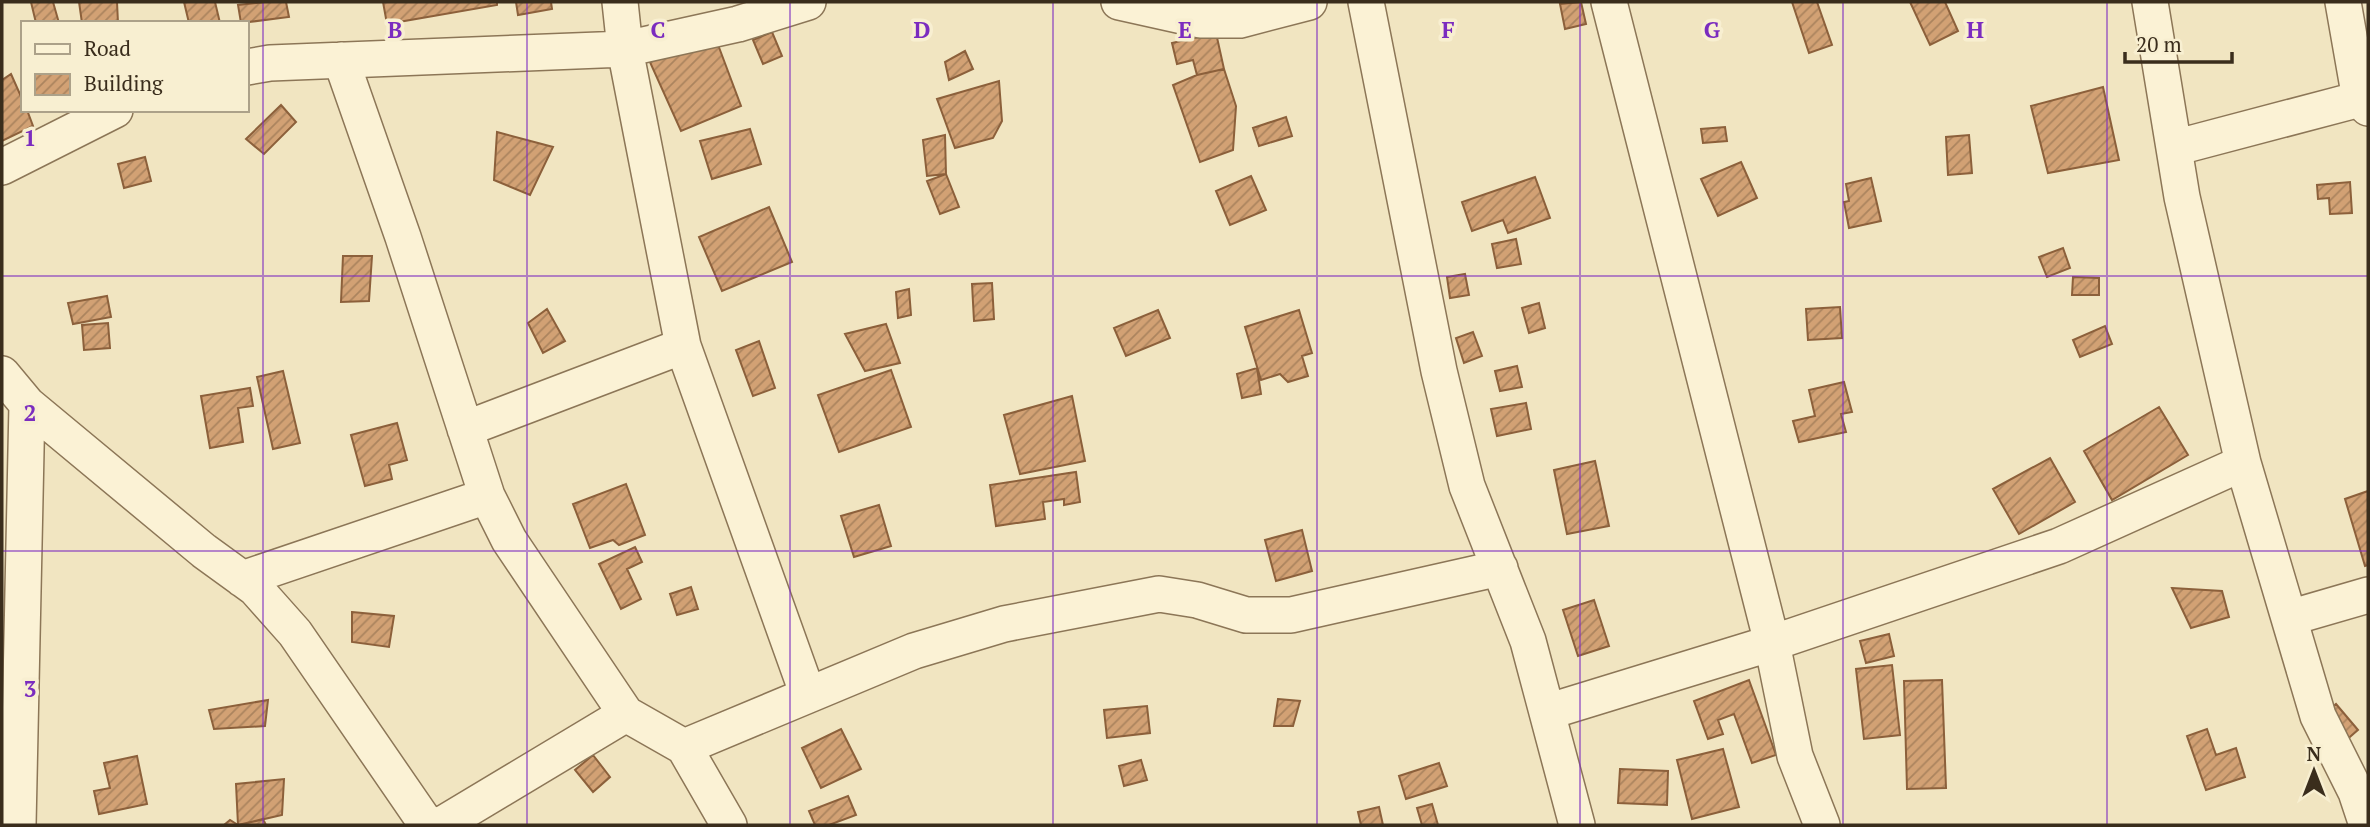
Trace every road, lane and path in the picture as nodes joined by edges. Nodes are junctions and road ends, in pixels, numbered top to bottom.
1 (620, 2) edge
2 (808, 2) edge
3 (1119, 2) edge
4 (1309, 2) edge
5 (1367, 2) edge
6 (1609, 2) edge
7 (2150, 2) edge
8 (2343, 2) edge
9 (625, 49) junction
10 (341, 60) junction
11 (248, 67) edge
12 (2364, 103) edge
13 (111, 112) edge
14 (2174, 148) junction
15 (2, 167) edge
16 (683, 346) junction
17 (2, 374) edge
18 (27, 404) junction
19 (466, 429) junction
20 (2243, 463) junction
21 (487, 496) junction
22 (1500, 568) junction
23 (242, 579) junction
24 (2368, 595) edge
25 (2289, 618) junction
26 (1772, 643) junction
27 (11, 688) edge
28 (808, 695) junction
29 (1547, 712) junction
30 (626, 714) junction
31 (684, 747) junction
32 (18, 825) edge
33 (427, 825) edge
34 (442, 825) edge
35 (729, 825) edge
36 (1577, 825) edge
37 (1822, 825) edge
38 (2367, 825) edge

1 - 9 street
2 - 9 street
3 - 4 street
5 - 22 street
6 - 26 street
7 - 14 street
8 - 12 street
9 - 10 street
9 - 16 street
10 - 11 street
10 - 19 street
12 - 14 street
13 - 15 street
14 - 20 street
16 - 19 street
16 - 28 street
17 - 18 street
18 - 23 street
18 - 27 street
19 - 21 street
20 - 25 street
20 - 26 street
21 - 23 street
21 - 30 street
22 - 28 street
22 - 29 street
23 - 33 street
24 - 25 street
25 - 38 street
26 - 29 street
26 - 37 street
27 - 32 street
28 - 31 street
29 - 36 street
30 - 31 street
30 - 34 street
31 - 35 street

